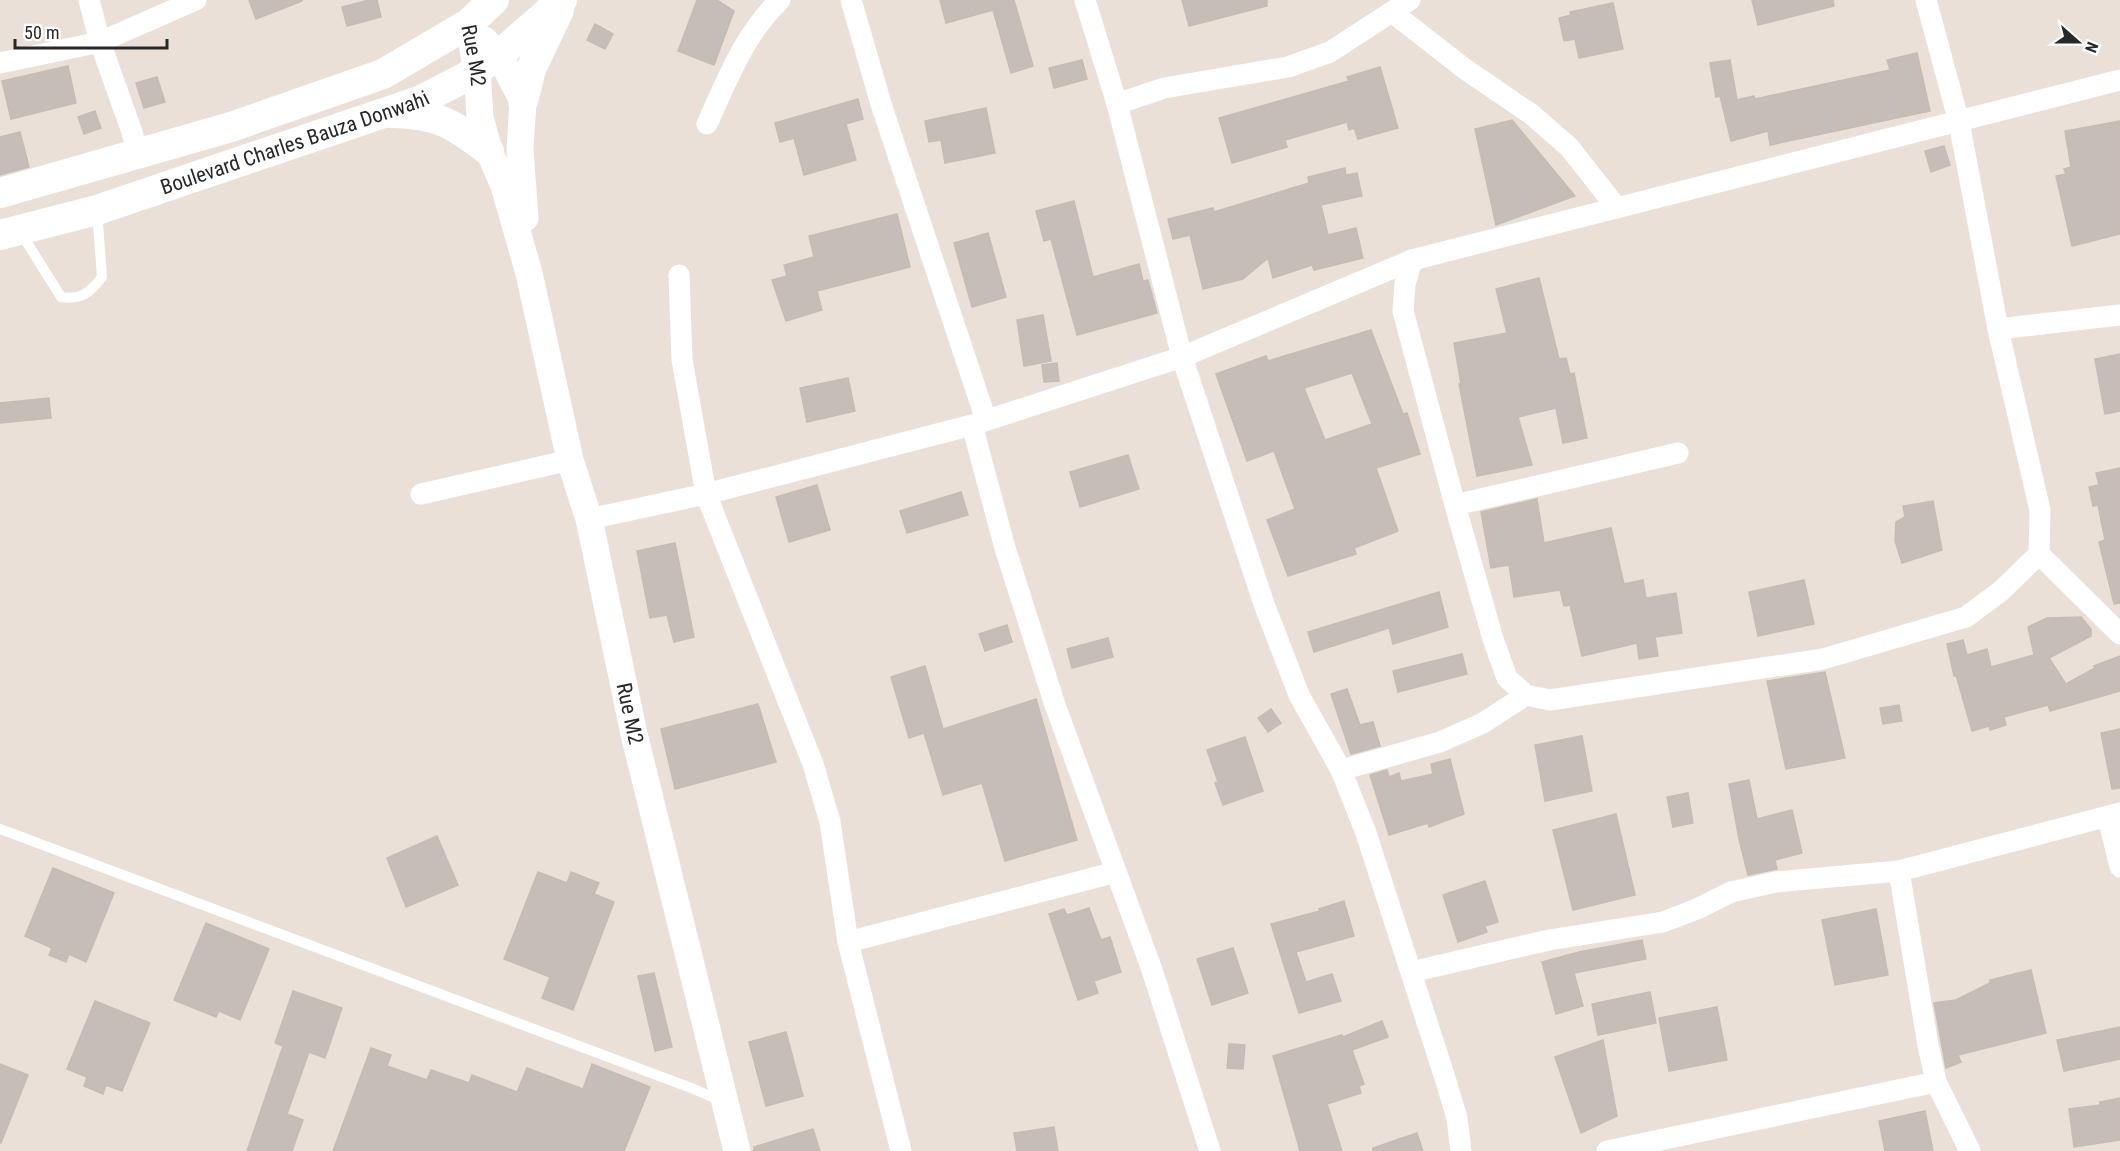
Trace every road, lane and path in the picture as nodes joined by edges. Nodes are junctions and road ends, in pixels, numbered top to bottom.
1 (89, 0) edge
2 (196, 0) edge
3 (494, 0) edge
4 (563, 0) edge
5 (780, 0) edge
6 (851, 0) edge
7 (1085, 0) edge
8 (1926, 0) edge
9 (1401, 6) edge
10 (468, 24) junction
11 (100, 42) junction
12 (488, 62) junction
13 (0, 63) edge
14 (2120, 80) edge
15 (523, 101) junction
16 (1117, 104) junction
17 (386, 112) junction
18 (1959, 122) junction
19 (707, 124) dead end
20 (489, 151) junction
21 (137, 153) junction
22 (0, 193) edge
23 (1617, 208) junction
24 (97, 210) junction
25 (10, 232) edge
26 (1412, 260) junction
27 (529, 273) junction
28 (679, 275) dead end
29 (2120, 315) edge
30 (1998, 329) junction
31 (1182, 357) junction
32 (979, 423) junction
33 (1678, 453) dead end
34 (570, 460) junction
35 (421, 494) dead end
36 (706, 494) junction
37 (1455, 505) junction
38 (589, 519) junction
39 (2040, 554) junction
40 (2120, 634) edge
41 (1526, 695) junction
42 (1341, 770) junction
43 (2114, 815) edge
44 (0, 829) edge
45 (2120, 867) edge
46 (1899, 871) junction
47 (1116, 872) junction
48 (848, 942) junction
49 (1411, 972) junction
50 (1936, 1082) junction
51 (724, 1102) junction
52 (737, 1151) edge
53 (901, 1151) edge
54 (1210, 1151) edge
55 (1461, 1151) edge
56 (1607, 1151) edge
57 (1970, 1151) edge

1 - 11 street
2 - 11 street
3 - 10 main road, Boulevard Charles Bauza Donwahi
4 - 12 main road, Boulevard Charles Bauza Donwahi
4 - 15 main road
5 - 19 street
6 - 32 street
7 - 16 street
8 - 18 street
9 - 16 street
9 - 23 street
10 - 12 street, Rue M2
10 - 21 main road, Boulevard Charles Bauza Donwahi
11 - 13 street
11 - 21 street
12 - 15 street, Rue M2
12 - 17 main road, Boulevard Charles Bauza Donwahi
12 - 20 street, Rue M2
14 - 18 street
15 - 27 street, Rue M2
16 - 31 street
17 - 20 main road
17 - 24 main road, Boulevard Charles Bauza Donwahi
18 - 23 street
18 - 30 street
20 - 27 street, Rue M2
21 - 22 main road, Boulevard Charles Bauza Donwahi
23 - 26 street
24 - 25 main road, Boulevard Charles Bauza Donwahi
24 - 25 lane
26 - 31 street
26 - 37 street
27 - 34 street, Rue M2
28 - 36 street
29 - 30 street
30 - 39 street
31 - 32 street
31 - 42 street
32 - 36 street
32 - 47 street
33 - 37 street
34 - 35 street
34 - 38 street, Rue M2
36 - 38 street
36 - 48 street
37 - 41 street
38 - 51 street, Rue M2
39 - 40 street
39 - 41 street
41 - 42 street
42 - 49 street
43 - 45 street
43 - 46 street
44 - 51 lane
46 - 49 street
46 - 50 street
47 - 48 street
47 - 54 street
48 - 53 street
49 - 55 street
50 - 56 street
50 - 57 street
51 - 52 street, Rue M2

